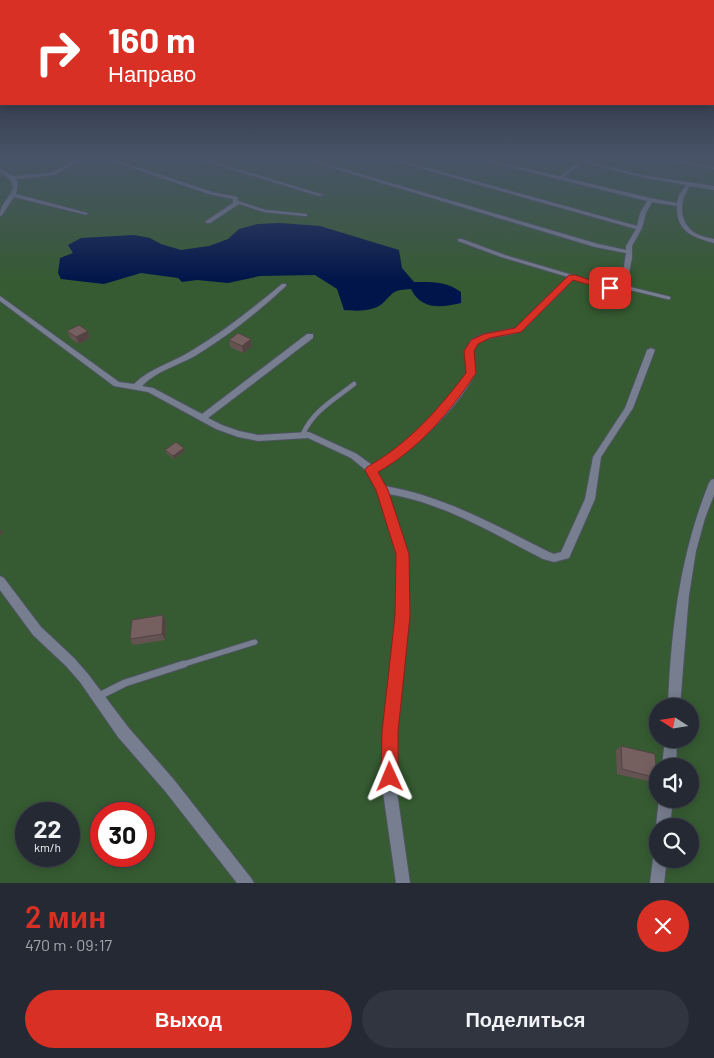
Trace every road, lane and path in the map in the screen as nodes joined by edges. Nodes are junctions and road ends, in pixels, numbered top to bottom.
1 (9, 199) edge
2 (28, 199) edge
3 (235, 199) edge
4 (440, 199) edge
5 (535, 199) edge
6 (647, 199) edge
7 (681, 199) edge
8 (650, 200) junction
9 (237, 202) junction
10 (679, 205) junction
11 (0, 214) edge
12 (85, 214) dead end
13 (306, 215) dead end
14 (208, 222) dead end
15 (639, 228) junction
16 (460, 240) dead end
17 (714, 241) edge
18 (628, 252) junction
19 (572, 277) junction
20 (284, 285) dead end
21 (624, 287) junction
22 (0, 298) edge
23 (669, 298) dead end
24 (310, 336) dead end
25 (651, 350) dead end
26 (354, 384) dead end
27 (136, 387) junction
28 (202, 418) junction
29 (303, 434) junction
30 (371, 470) junction
31 (714, 483) edge
32 (382, 490) junction
33 (0, 581) edge
34 (255, 642) dead end
35 (98, 697) junction
36 (675, 698) edge
37 (659, 868) edge
38 (246, 883) edge
39 (403, 883) edge
40 (657, 883) edge

1 - 11 street
2 - 12 street
3 - 9 street
4 - 18 street
5 - 15 street
6 - 8 street
7 - 10 street
8 - 10 street
8 - 15 street
9 - 13 lane
9 - 14 street
10 - 17 street
15 - 18 street
16 - 19 street
18 - 21 street
19 - 21 street
19 - 30 street
20 - 27 street
21 - 23 lane
22 - 27 street
24 - 28 street
25 - 32 street
26 - 29 lane
27 - 28 street
28 - 29 street
29 - 30 street
30 - 32 street
31 - 36 street
32 - 39 street
33 - 35 street
34 - 35 lane
35 - 38 street
37 - 40 street

